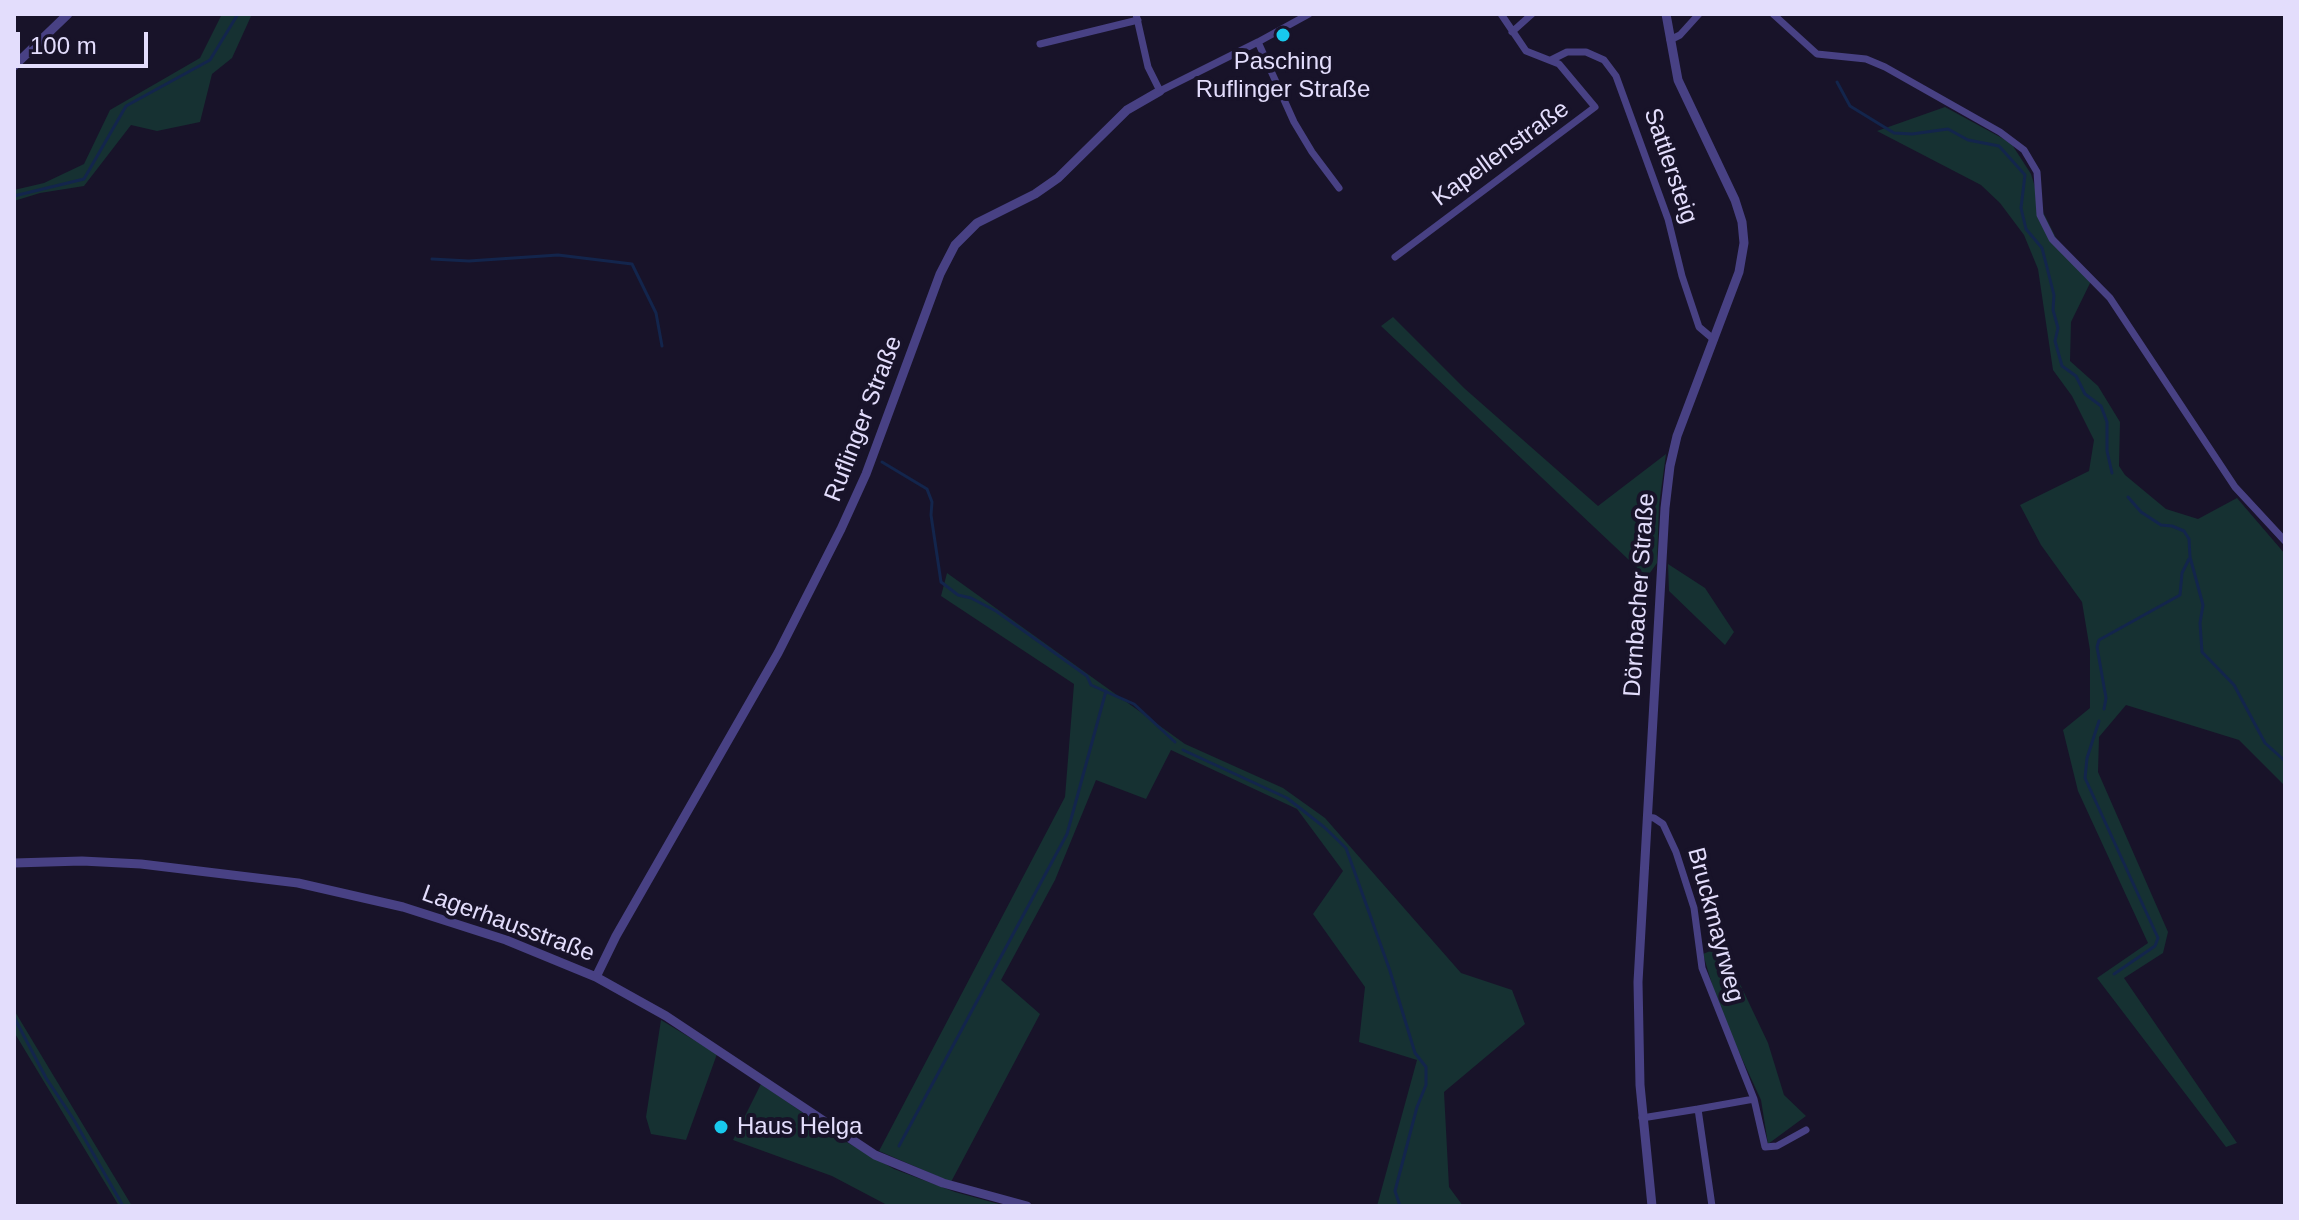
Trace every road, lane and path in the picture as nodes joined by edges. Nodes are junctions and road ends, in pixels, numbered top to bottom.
1 (68, 14) edge
2 (1285, 14) edge
3 (1309, 14) edge
4 (1501, 14) edge
5 (1532, 14) edge
6 (1666, 14) edge
7 (1699, 14) edge
8 (1773, 14) edge
9 (1137, 17) edge
10 (1290, 25) junction
11 (1512, 32) junction
12 (1670, 40) junction
13 (1258, 42) junction
14 (1040, 44) dead end
15 (1551, 60) junction
16 (14, 66) edge
17 (1160, 91) junction
18 (1339, 188) dead end
19 (1395, 257) dead end
20 (1712, 338) junction
21 (2285, 541) edge
22 (1647, 817) junction
23 (14, 863) edge
24 (596, 977) junction
25 (1754, 1099) junction
26 (1698, 1109) junction
27 (1642, 1118) junction
28 (1806, 1130) dead end
29 (1027, 1206) edge
30 (1652, 1206) edge
31 (1712, 1206) edge

1 - 16 street
2 - 10 street
3 - 10 street, Ruflinger Straße
4 - 11 street, Kapellenstraße
5 - 11 street
6 - 12 street, Dörnbacher Straße
7 - 12 street
8 - 21 street
9 - 14 street
9 - 17 street
10 - 13 street, Ruflinger Straße
11 - 15 street, Kapellenstraße
12 - 20 street, Dörnbacher Straße
13 - 17 street, Ruflinger Straße
13 - 18 street
15 - 19 street, Kapellenstraße
15 - 20 street, Sattlersteig
17 - 24 street, Ruflinger Straße
20 - 22 street, Dörnbacher Straße
22 - 25 street, Bruckmayrweg
22 - 27 street, Dörnbacher Straße
23 - 24 street, Lagerhausstraße
24 - 29 street, Lagerhausstraße
25 - 26 street
25 - 28 street, Bruckmayrweg
26 - 27 street
26 - 31 street
27 - 30 street, Dörnbacher Straße

